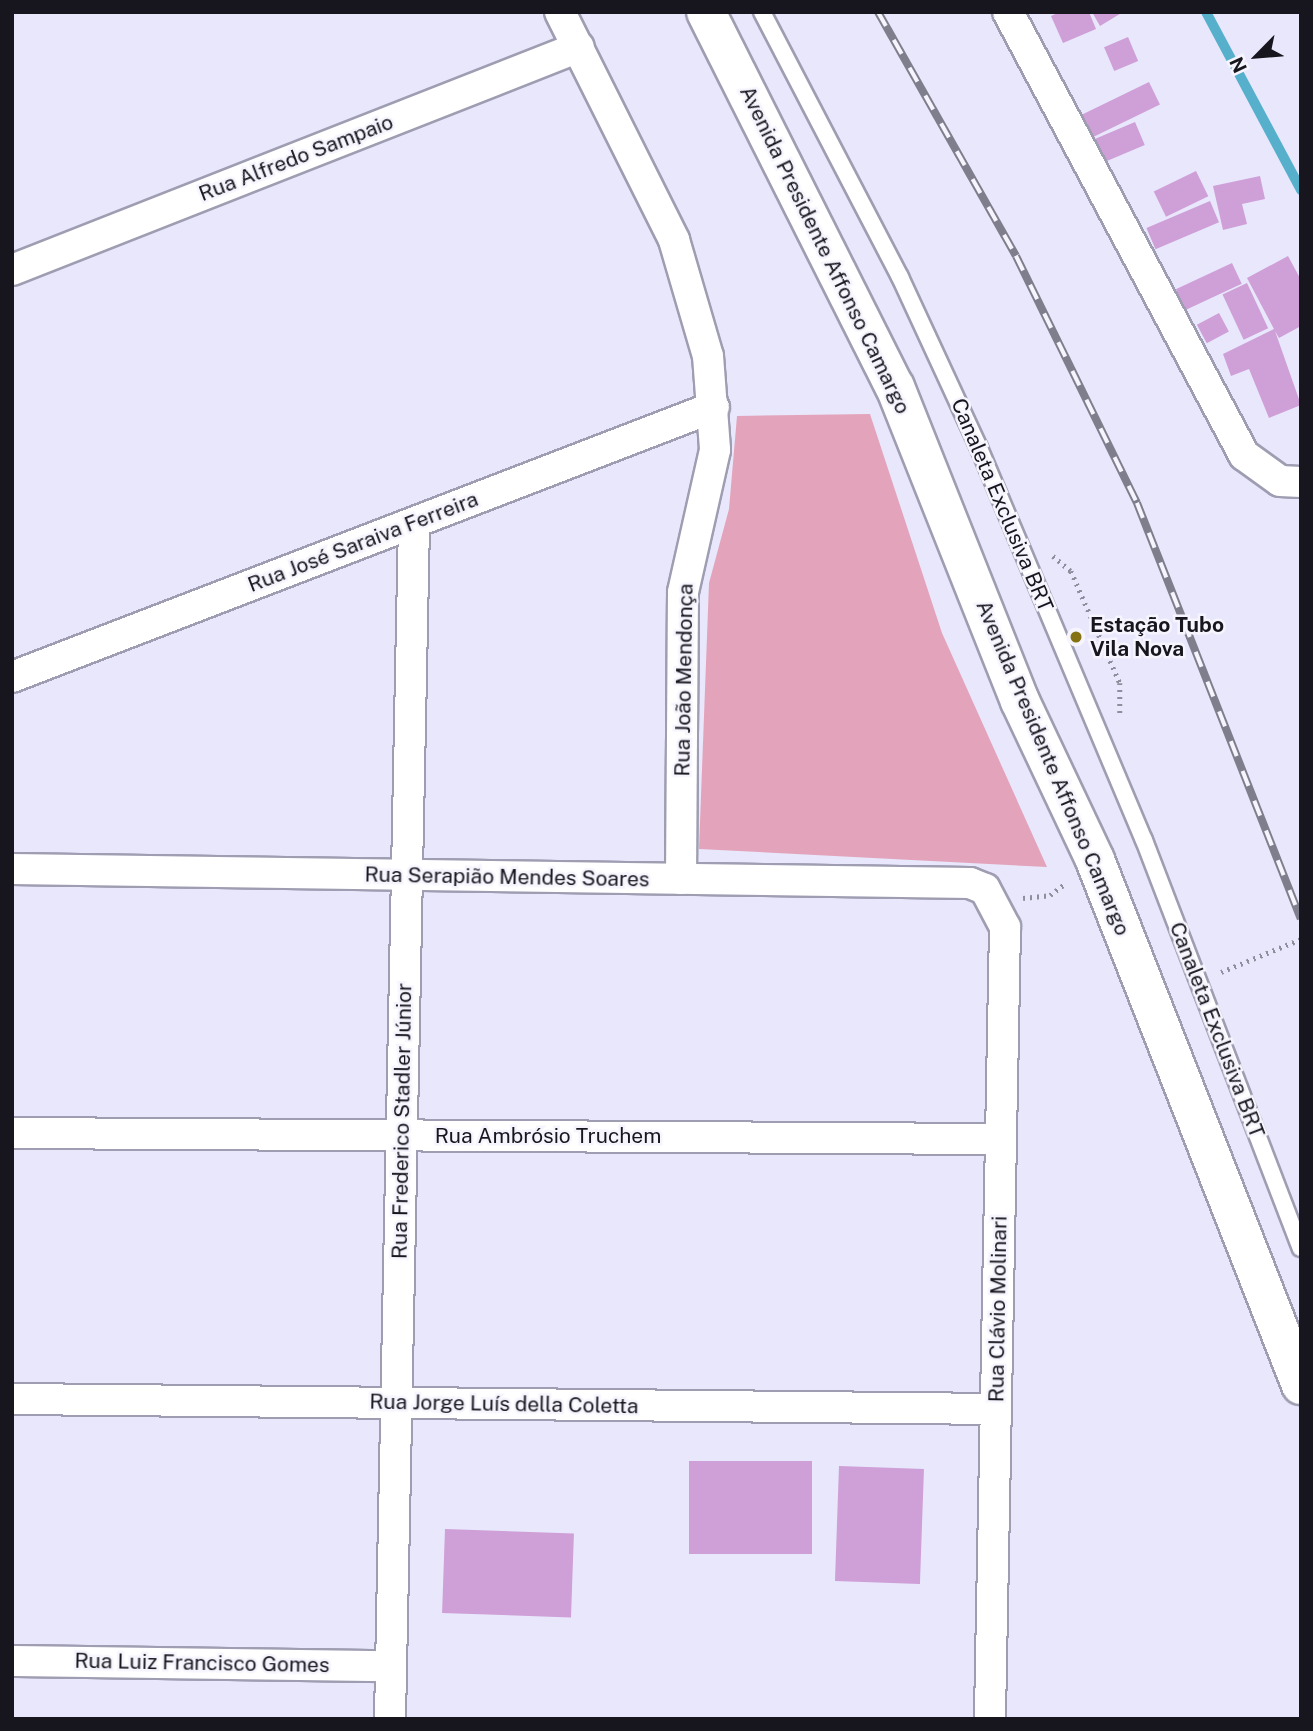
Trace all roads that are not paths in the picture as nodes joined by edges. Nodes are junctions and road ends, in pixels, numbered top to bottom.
1 (560, 12) edge
2 (706, 12) edge
3 (762, 12) edge
4 (1008, 12) edge
5 (579, 47) junction
6 (12, 270) edge
7 (714, 407) junction
8 (1301, 482) edge
9 (414, 523) junction
10 (12, 677) edge
11 (12, 869) edge
12 (407, 875) junction
13 (681, 879) junction
14 (996, 900) joint
15 (12, 1133) edge
16 (401, 1135) junction
17 (1001, 1139) junction
18 (1301, 1248) edge
19 (1301, 1385) edge
20 (12, 1399) edge
21 (396, 1403) junction
22 (996, 1409) junction
23 (12, 1661) edge
24 (391, 1666) junction
25 (390, 1719) edge
26 (990, 1719) edge

1 - 5 street, Rua João Mendonça
2 - 19 main road, Avenida Presidente Affonso Camargo
3 - 18 lane, Canaleta Exclusiva BRT
4 - 8 street
5 - 6 street, Rua Alfredo Sampaio
5 - 7 street, Rua João Mendonça
7 - 9 street, Rua José Saraiva Ferreira
7 - 13 street, Rua João Mendonça
9 - 10 street, Rua José Saraiva Ferreira
9 - 12 street, Rua Frederico Stadler Júnior
11 - 12 street, Rua Serapião Mendes Soares
12 - 13 street, Rua Serapião Mendes Soares
12 - 16 street, Rua Frederico Stadler Júnior
13 - 14 street, Rua Serapião Mendes Soares
14 - 17 street, Rua Clávio Molinari
15 - 16 street, Rua Ambrósio Truchem
16 - 17 street, Rua Ambrósio Truchem
16 - 21 street, Rua Frederico Stadler Júnior
17 - 22 street, Rua Clávio Molinari
20 - 21 street, Rua Jorge Luís della Coletta
21 - 22 street, Rua Jorge Luís della Coletta
21 - 24 street, Rua Frederico Stadler Júnior
22 - 26 street, Rua Clávio Molinari
23 - 24 street, Rua Luiz Francisco Gomes
24 - 25 street, Rua Frederico Stadler Júnior

